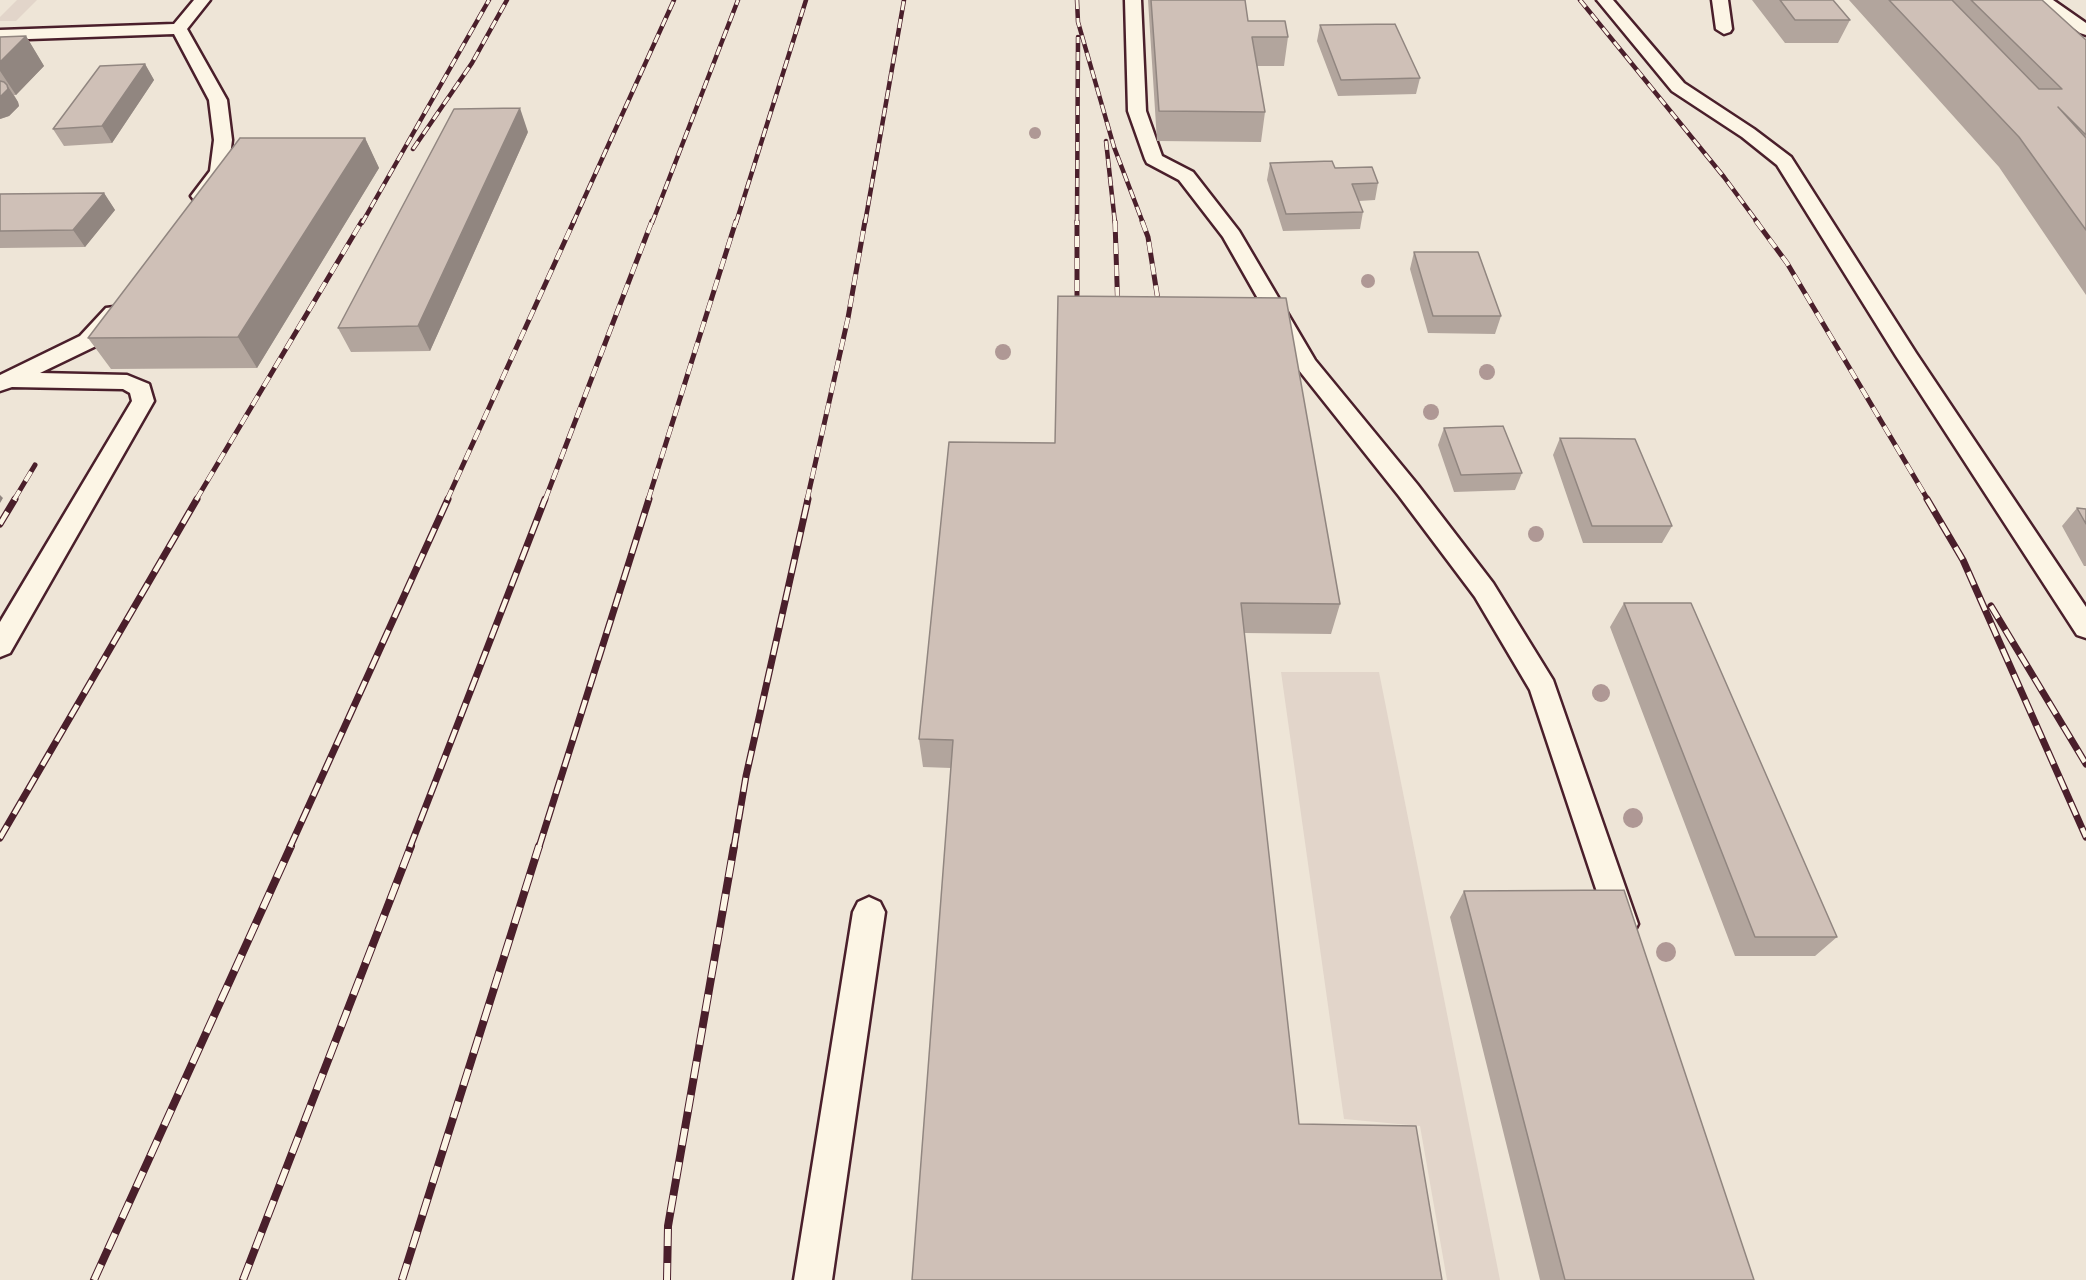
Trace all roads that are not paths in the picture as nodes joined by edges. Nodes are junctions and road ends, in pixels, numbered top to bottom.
1 (202, 0) edge
2 (1133, 0) edge
3 (1605, 0) edge
4 (1720, 0) edge
5 (2043, 0) edge
6 (179, 29) junction
7 (1724, 29) dead end
8 (2086, 30) edge
9 (0, 35) edge
10 (192, 209) edge
11 (123, 302) edge
12 (4, 382) edge
13 (2086, 628) edge
14 (0, 646) edge
15 (869, 912) dead end
16 (1632, 952) edge
17 (813, 1280) edge

1 - 6 lane
2 - 16 lane
3 - 13 lane
4 - 7 lane
5 - 8 lane
6 - 9 lane
6 - 10 lane
11 - 12 lane
12 - 14 lane
15 - 17 lane

